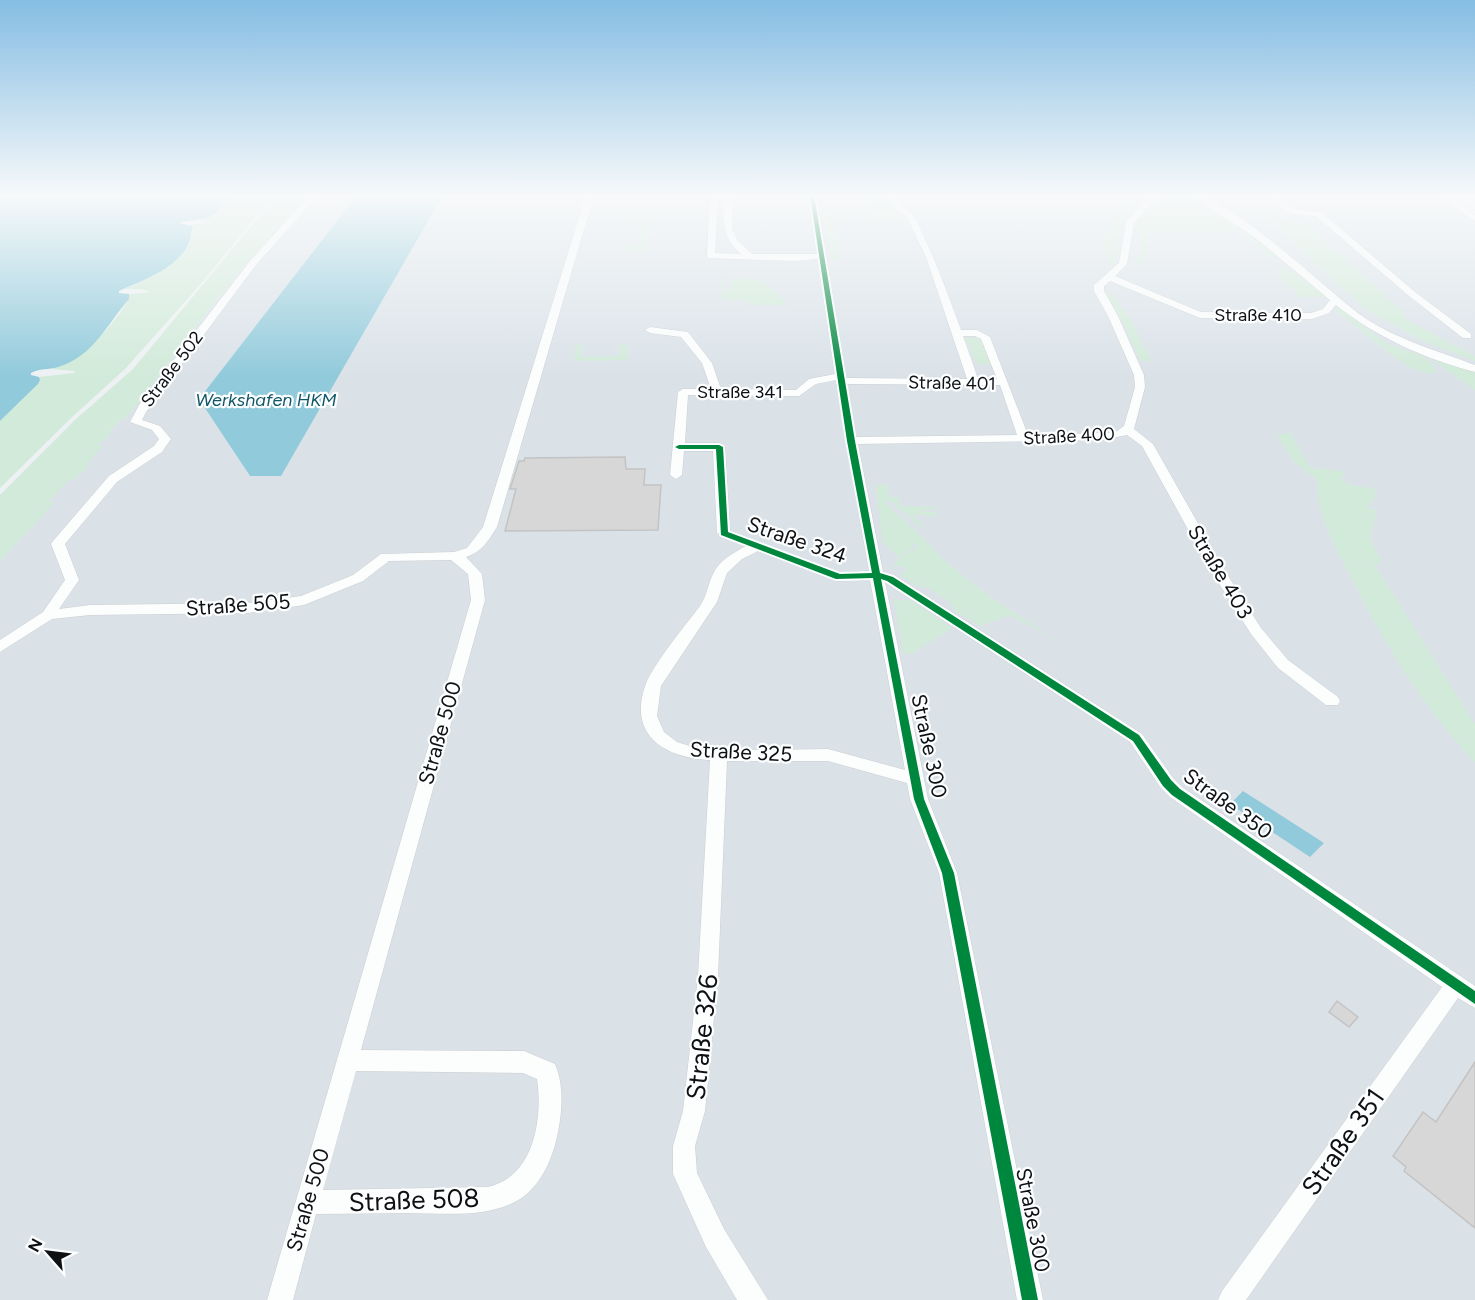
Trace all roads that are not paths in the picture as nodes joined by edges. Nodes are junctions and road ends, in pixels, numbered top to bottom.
1 (262, 256) edge
2 (572, 256) edge
3 (710, 256) edge
4 (821, 256) joint
5 (929, 256) edge
6 (1124, 256) edge
7 (1284, 256) edge
8 (1367, 256) edge
9 (750, 257) joint
10 (1109, 278) junction
11 (1335, 299) junction
12 (650, 330) dead end
13 (957, 333) junction
14 (1467, 336) dead end
15 (1475, 369) edge
16 (840, 379) junction
17 (974, 382) junction
18 (1004, 382) junction
19 (717, 392) junction
20 (1127, 429) junction
21 (1024, 439) junction
22 (851, 441) junction
23 (679, 447) junction
24 (676, 475) dead end
25 (759, 545) junction
26 (454, 556) junction
27 (878, 575) junction
28 (48, 615) junction
29 (0, 647) edge
30 (1332, 701) dead end
31 (719, 753) junction
32 (915, 779) junction
33 (1456, 986) junction
34 (1475, 998) edge
35 (347, 1060) junction
36 (308, 1202) junction
37 (280, 1300) edge
38 (755, 1300) edge
39 (1030, 1300) edge
40 (1231, 1300) edge

1 - 28 street, Straße 502
2 - 26 street
3 - 9 street
4 - 9 street
4 - 16 street, Straße 300
5 - 13 street
6 - 10 street, Straße 400
7 - 11 street
8 - 14 street
10 - 11 street, Straße 410
10 - 20 street, Straße 400
11 - 15 street
12 - 19 street
13 - 17 street
13 - 18 street
16 - 17 street, Straße 401
16 - 19 street, Straße 341
16 - 22 street, Straße 300
17 - 18 street, Straße 401
18 - 21 street, Straße 401
19 - 23 street, Straße 341
20 - 21 street, Straße 400
20 - 30 street, Straße 403
21 - 22 street, Straße 400
22 - 27 street, Straße 300
23 - 24 street, Straße 341
23 - 25 street, Straße 324
25 - 27 street, Straße 324
25 - 31 street, Straße 325
26 - 28 street, Straße 505
26 - 35 street, Straße 500
27 - 32 street, Straße 300
27 - 33 street, Straße 350
28 - 29 street
31 - 32 street, Straße 325
31 - 38 street, Straße 326
32 - 39 street, Straße 300
33 - 34 street, Straße 350
33 - 40 street, Straße 351
35 - 36 street, Straße 500
35 - 36 street, Straße 508
36 - 37 street, Straße 500

